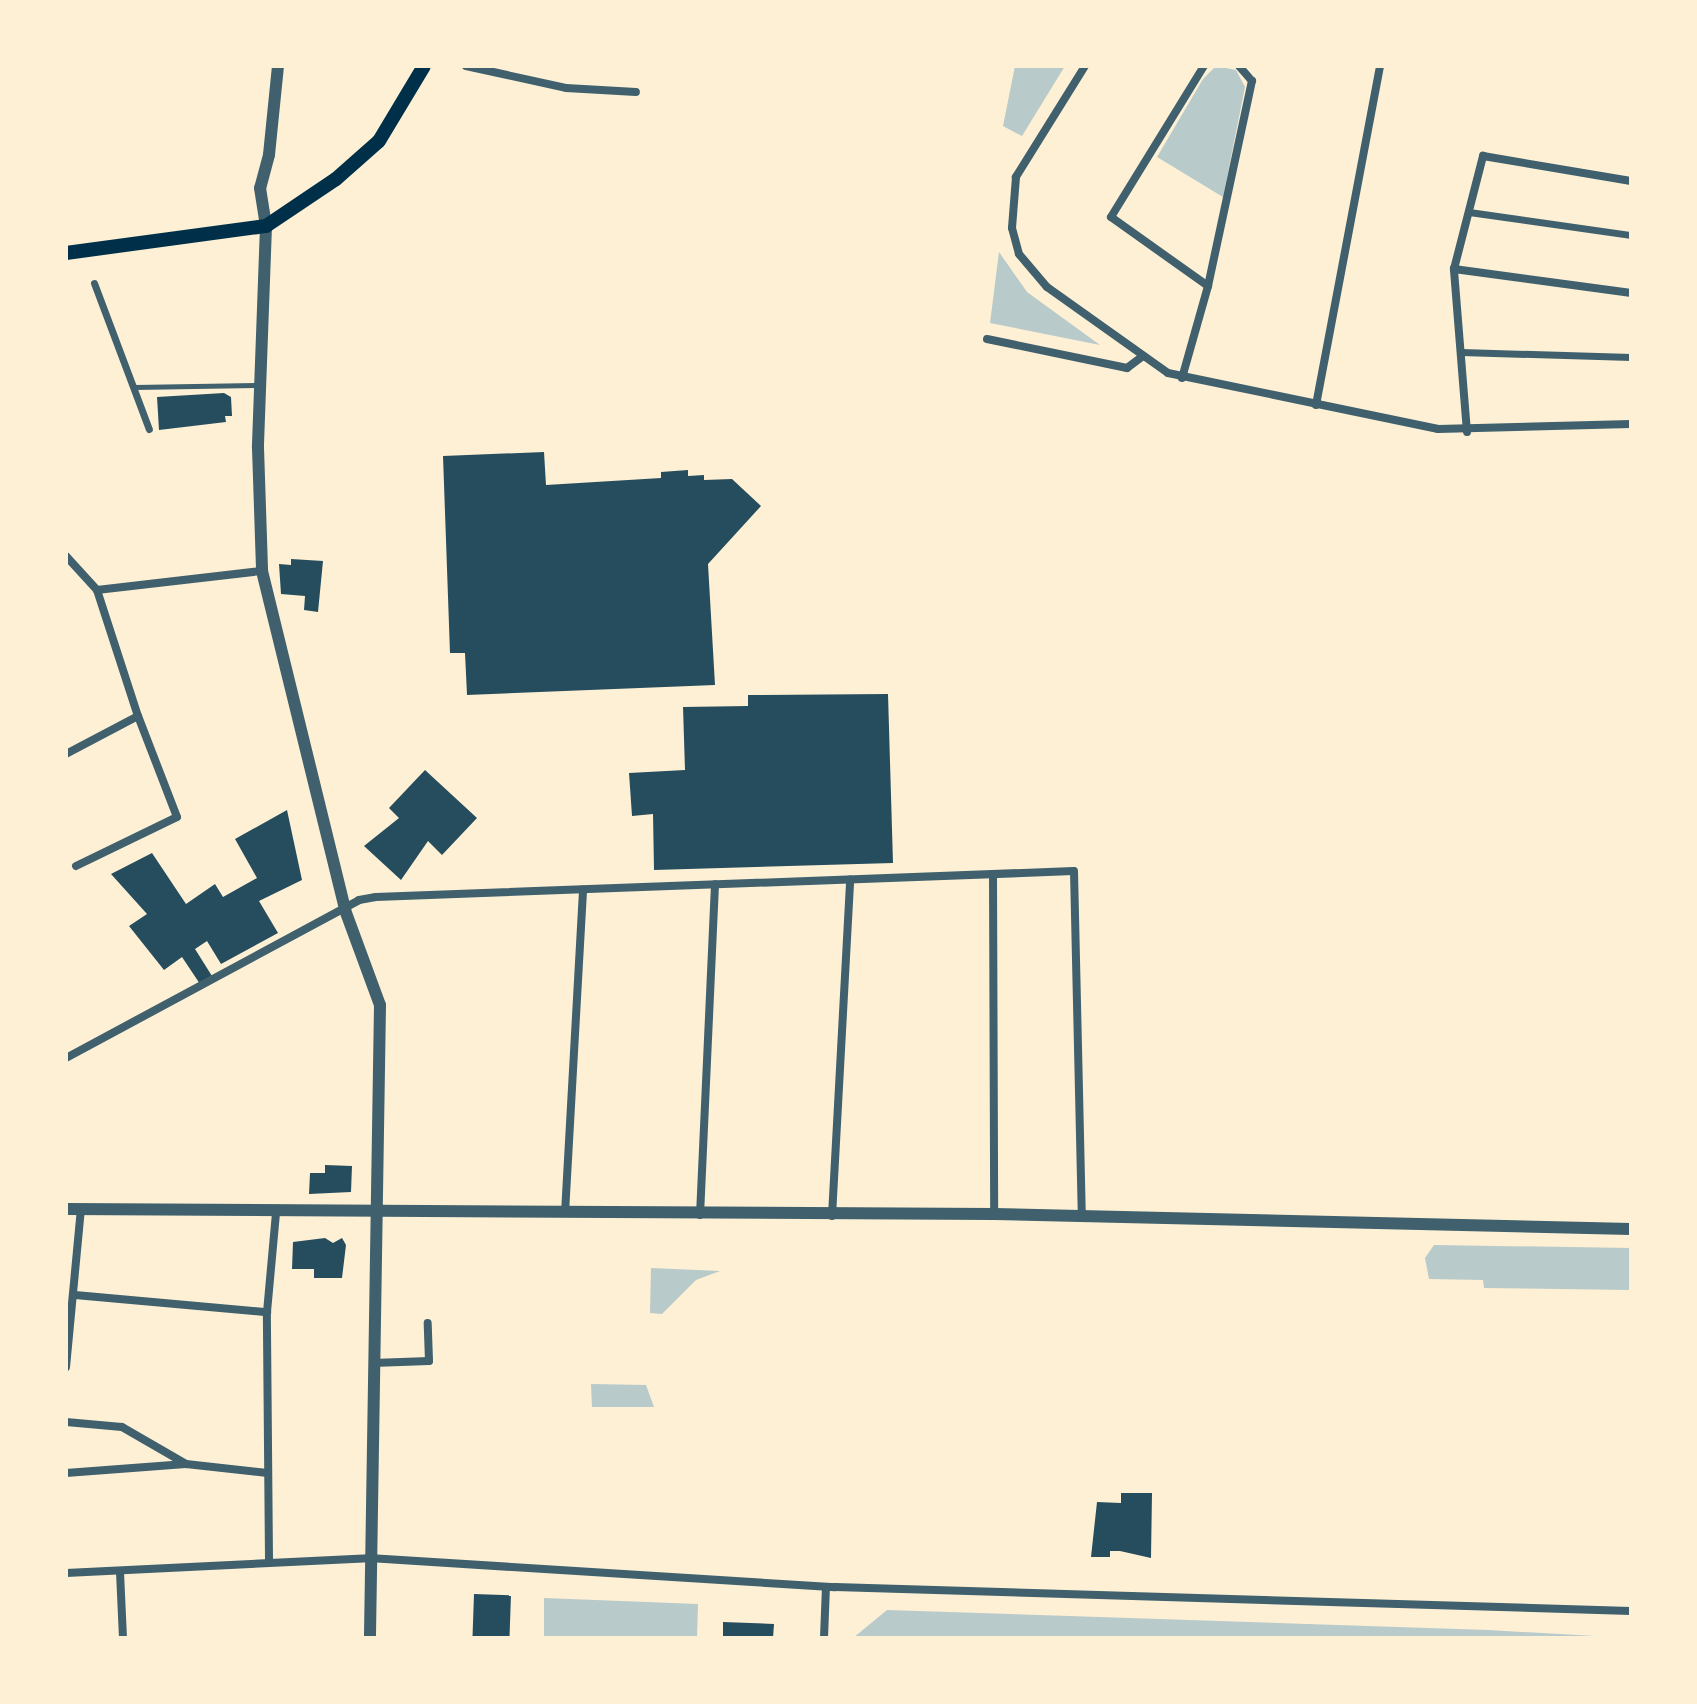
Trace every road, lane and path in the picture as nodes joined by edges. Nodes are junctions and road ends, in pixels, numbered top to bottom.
1 (278, 66) edge
2 (424, 66) edge
3 (1085, 66) edge
4 (1204, 66) edge
5 (1239, 66) edge
6 (1380, 66) edge
7 (470, 67) edge
8 (636, 92) dead end
9 (1631, 181) edge
10 (1469, 212) junction
11 (266, 226) junction
12 (1631, 235) edge
13 (66, 253) edge
14 (1454, 269) junction
15 (94, 283) dead end
16 (1208, 286) junction
17 (1631, 293) edge
18 (987, 339) dead end
19 (1461, 352) junction
20 (1143, 356) junction
21 (1631, 357) edge
22 (1182, 378) junction
23 (262, 385) junction
24 (134, 387) junction
25 (1316, 405) junction
26 (1631, 424) edge
27 (149, 429) dead end
28 (1467, 432) junction
29 (68, 561) edge
30 (262, 571) junction
31 (97, 590) junction
32 (138, 716) junction
33 (66, 754) edge
34 (76, 866) joint
35 (66, 871) edge
36 (993, 874) junction
37 (850, 879) junction
38 (715, 884) junction
39 (583, 890) junction
40 (345, 910) junction
41 (66, 1058) edge
42 (66, 1209) edge
43 (81, 1209) junction
44 (276, 1213) junction
45 (374, 1213) junction
46 (565, 1213) junction
47 (994, 1214) junction
48 (700, 1215) junction
49 (1082, 1216) junction
50 (832, 1217) junction
51 (1631, 1229) edge
52 (75, 1295) junction
53 (267, 1312) junction
54 (428, 1323) dead end
55 (372, 1363) junction
56 (66, 1367) edge
57 (66, 1422) edge
58 (186, 1464) junction
59 (66, 1473) edge
60 (268, 1473) junction
61 (369, 1558) junction
62 (269, 1560) junction
63 (120, 1572) junction
64 (66, 1573) edge
65 (826, 1587) junction
66 (1631, 1611) edge
67 (123, 1638) edge
68 (370, 1638) edge
69 (824, 1638) edge

1 - 11 street
2 - 11 main road
3 - 20 street
4 - 16 street
5 - 16 street
6 - 25 street
7 - 8 street
9 - 10 street
10 - 12 street
10 - 14 street
11 - 13 main road
11 - 23 street
14 - 17 street
14 - 19 street
15 - 24 street
16 - 22 street
18 - 20 street
19 - 21 street
19 - 28 street
20 - 22 street
22 - 25 street
23 - 24 lane
23 - 30 street
24 - 27 street
25 - 28 street
26 - 28 street
29 - 31 street
30 - 31 street
30 - 40 street
31 - 32 street
32 - 33 street
32 - 34 street
34 - 35 street
36 - 37 street
36 - 47 street
36 - 49 street
37 - 38 street
37 - 50 street
38 - 39 street
38 - 48 street
39 - 40 street
39 - 46 street
40 - 41 street
40 - 45 street
42 - 43 street
43 - 44 street
43 - 52 street
44 - 45 street
44 - 53 street
45 - 46 street
45 - 55 street
46 - 48 street
47 - 49 street
47 - 50 street
48 - 50 street
49 - 51 street
52 - 53 street
52 - 56 street
53 - 60 street
54 - 55 street
55 - 61 street
57 - 58 street
58 - 59 street
58 - 60 street
60 - 62 street
61 - 62 street
61 - 65 street
61 - 68 street
62 - 63 street
63 - 64 street
63 - 67 street
65 - 66 street
65 - 69 street

